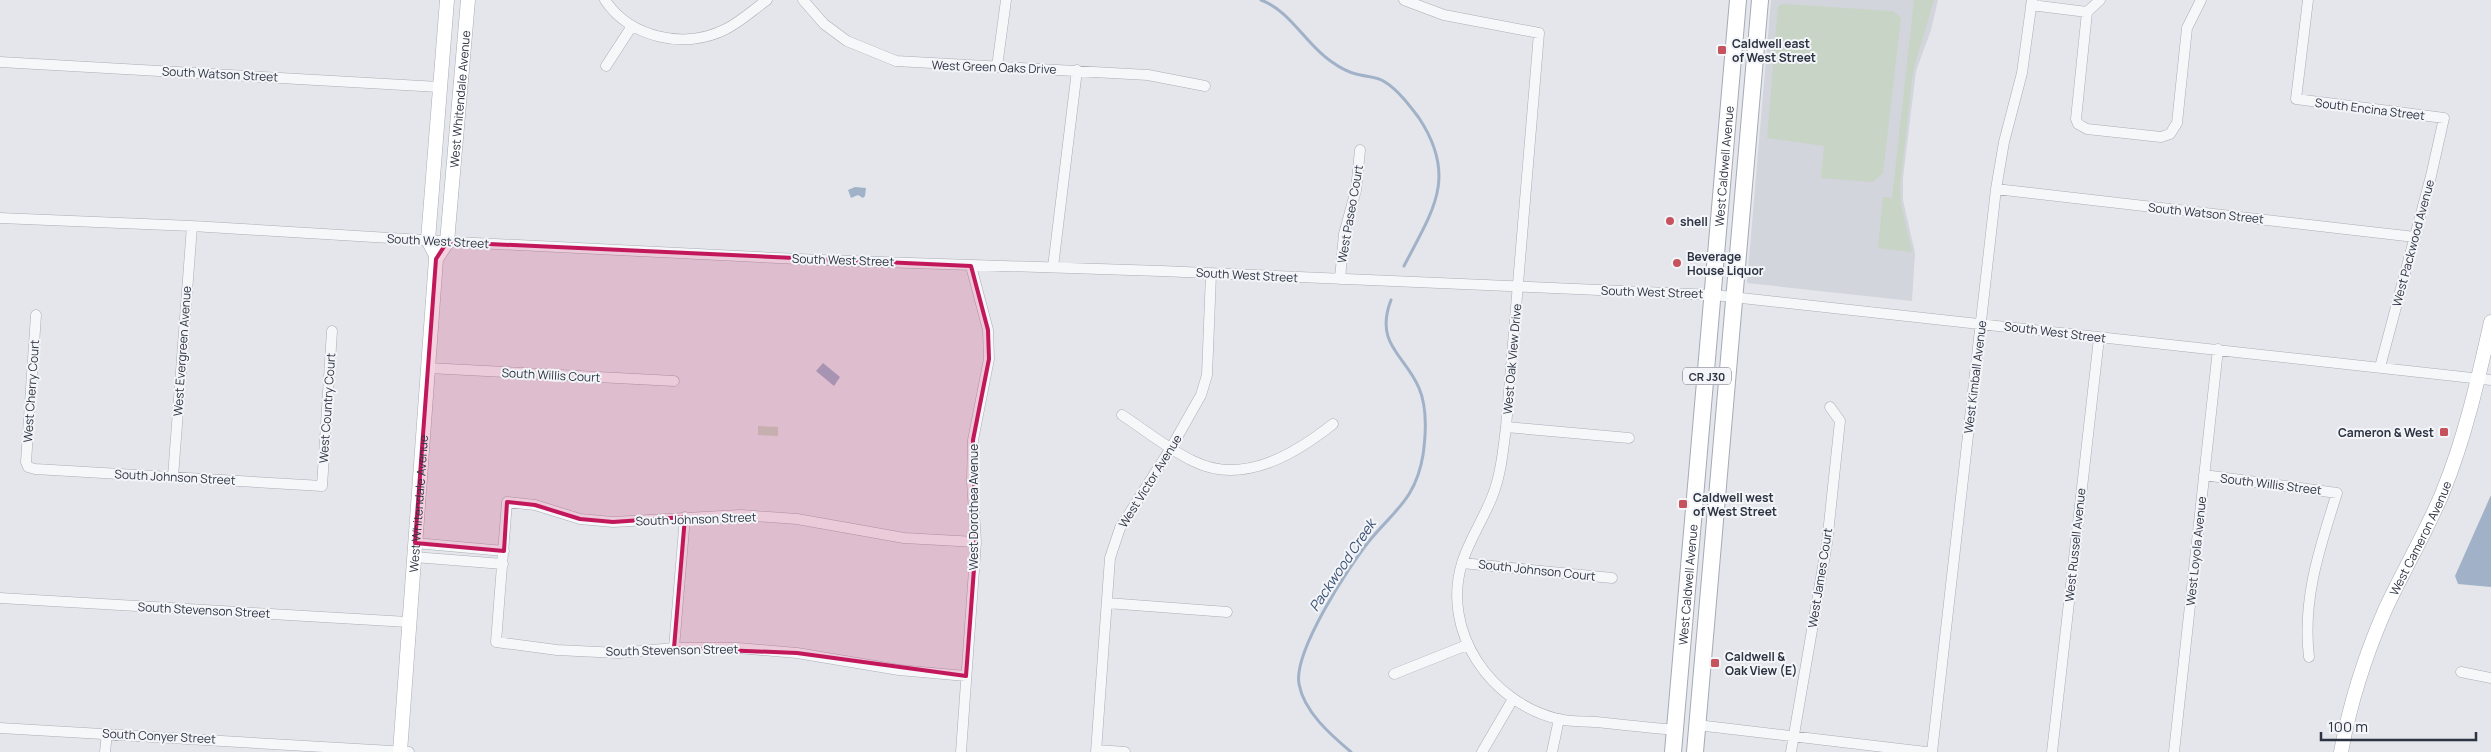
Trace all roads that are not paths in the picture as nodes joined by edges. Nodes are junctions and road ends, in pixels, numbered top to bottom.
1 (447, 0) edge
2 (468, 0) edge
3 (604, 0) edge
4 (766, 0) edge
5 (803, 0) edge
6 (1006, 0) edge
7 (1404, 0) edge
8 (1738, 0) edge
9 (1760, 0) edge
10 (2100, 0) edge
11 (2201, 0) edge
12 (2308, 0) edge
13 (2031, 3) edge
14 (2087, 12) junction
15 (632, 26) junction
16 (0, 62) edge
17 (606, 66) dead end
18 (997, 67) junction
19 (1076, 70) junction
20 (1205, 86) dead end
21 (440, 87) junction
22 (2444, 118) joint
23 (1360, 150) dead end
24 (1996, 189) junction
25 (0, 218) edge
26 (192, 226) junction
27 (2415, 236) junction
28 (428, 240) junction
29 (447, 242) junction
30 (437, 257) junction
31 (970, 266) junction
32 (1053, 267) junction
33 (1212, 274) junction
34 (1340, 279) junction
35 (1518, 288) junction
36 (1714, 295) junction
37 (1734, 296) junction
38 (36, 315) dead end
39 (2491, 322) edge
40 (1981, 324) junction
41 (332, 331) dead end
42 (2099, 338) junction
43 (2218, 349) junction
44 (2380, 367) junction
45 (428, 368) junction
46 (2485, 379) edge
47 (674, 381) dead end
48 (1830, 407) dead end
49 (1122, 415) dead end
50 (1333, 424) dead end
51 (1506, 427) junction
52 (1629, 438) dead end
53 (1171, 448) junction
54 (28, 467) joint
55 (2204, 476) junction
56 (173, 477) junction
57 (322, 486) joint
58 (685, 517) junction
59 (976, 542) junction
60 (414, 550) junction
61 (504, 551) junction
62 (1462, 563) junction
63 (503, 564) junction
64 (1612, 578) dead end
65 (0, 598) edge
66 (1107, 602) junction
67 (1686, 604) junction
68 (1227, 612) dead end
69 (408, 622) junction
70 (1467, 645) junction
71 (674, 648) junction
72 (2309, 657) dead end
73 (2461, 672) dead end
74 (1394, 674) dead end
75 (966, 676) junction
76 (2491, 678) edge
77 (1513, 699) junction
78 (1559, 719) junction
79 (1697, 725) junction
80 (0, 728) edge
81 (1675, 730) junction
82 (106, 733) junction
83 (1794, 736) junction
84 (1097, 751) edge
85 (105, 752) edge
86 (403, 752) edge
87 (961, 752) edge
88 (1125, 752) edge
89 (1482, 752) edge
90 (1552, 752) edge
91 (1673, 752) edge
92 (1695, 752) edge
93 (1792, 752) edge
94 (1926, 752) edge
95 (1932, 752) edge
96 (2052, 752) edge
97 (2174, 752) edge
98 (2342, 752) edge

1 - 21 street, West Whitendale Avenue
2 - 29 street, West Whitendale Avenue
3 - 15 street
4 - 15 street
5 - 18 street, West Green Oaks Drive
6 - 18 street
7 - 35 street, West Oak View Drive
8 - 36 main road, West Caldwell Avenue / CR J30
9 - 37 main road, West Caldwell Avenue / CR J30
10 - 14 street
11 - 14 street
12 - 22 street, South Encina Street
13 - 14 street, West Kimball Avenue
13 - 24 street, West Kimball Avenue
15 - 17 street
16 - 21 street, South Watson Street
18 - 19 street, West Green Oaks Drive
19 - 20 street, West Green Oaks Drive
19 - 32 street
21 - 28 street, West Whitendale Avenue
22 - 27 street, West Packwood Avenue
23 - 34 street, West Paseo Court
24 - 27 street, South Watson Street
24 - 40 street, West Kimball Avenue
25 - 26 street, South West Street
26 - 28 street, South West Street
26 - 56 street, West Evergreen Avenue
27 - 44 street, West Packwood Avenue
28 - 29 street, South West Street
28 - 30 street
29 - 30 street, West Whitendale Avenue
29 - 31 street, South West Street
30 - 45 street, West Whitendale Avenue
31 - 32 street, South West Street
31 - 59 street, West Dorothea Avenue
32 - 33 street, South West Street
33 - 34 street, South West Street
33 - 53 street, West Victor Avenue
34 - 35 street, South West Street
35 - 36 street, South West Street
35 - 51 street, West Oak View Drive
36 - 37 street, South West Street
36 - 67 main road, West Caldwell Avenue / CR J30
37 - 40 street, South West Street
37 - 79 main road, West Caldwell Avenue / CR J30
38 - 54 street, West Cherry Court
39 - 46 street, West Cameron Avenue
40 - 42 street, South West Street
40 - 95 street, West Kimball Avenue
41 - 57 street, West Country Court
42 - 43 street, South West Street
42 - 96 street, West Russell Avenue
43 - 44 street, South West Street
43 - 55 street, West Loyola Avenue
44 - 46 street, South West Street
45 - 47 street, South Willis Court
45 - 60 street, West Whitendale Avenue
46 - 98 street, West Cameron Avenue
48 - 83 street, West James Court
49 - 53 street
50 - 53 street
51 - 52 street
51 - 62 street, West Oak View Drive
53 - 66 street, West Victor Avenue
54 - 56 street, South Johnson Street
55 - 72 street, South Willis Street
55 - 97 street, West Loyola Avenue
56 - 57 street, South Johnson Street
58 - 59 street, South Johnson Street
58 - 61 street, South Johnson Street
58 - 71 street
59 - 75 street, West Dorothea Avenue
60 - 61 street
60 - 63 street
60 - 69 street, West Whitendale Avenue
61 - 63 street
62 - 64 street, South Johnson Court
62 - 70 street, West Oak View Drive
63 - 71 street, South Stevenson Street
65 - 69 street, South Stevenson Street
66 - 68 street
66 - 84 street, West Victor Avenue
67 - 79 main road
67 - 81 main road, West Caldwell Avenue / CR J30
69 - 86 street, West Whitendale Avenue
70 - 74 street
70 - 77 street, West Oak View Drive
71 - 75 street, South Stevenson Street
73 - 76 street
75 - 87 street, West Dorothea Avenue
77 - 78 street, West Oak View Drive
77 - 89 street
78 - 81 street, West Oak View Drive
78 - 90 street
79 - 83 street
79 - 92 main road, West Caldwell Avenue / CR J30
80 - 82 street, South Conyer Street
81 - 91 main road, West Caldwell Avenue / CR J30
82 - 85 street
82 - 86 street, South Conyer Street
83 - 93 street, West James Court
83 - 94 street
84 - 88 street

